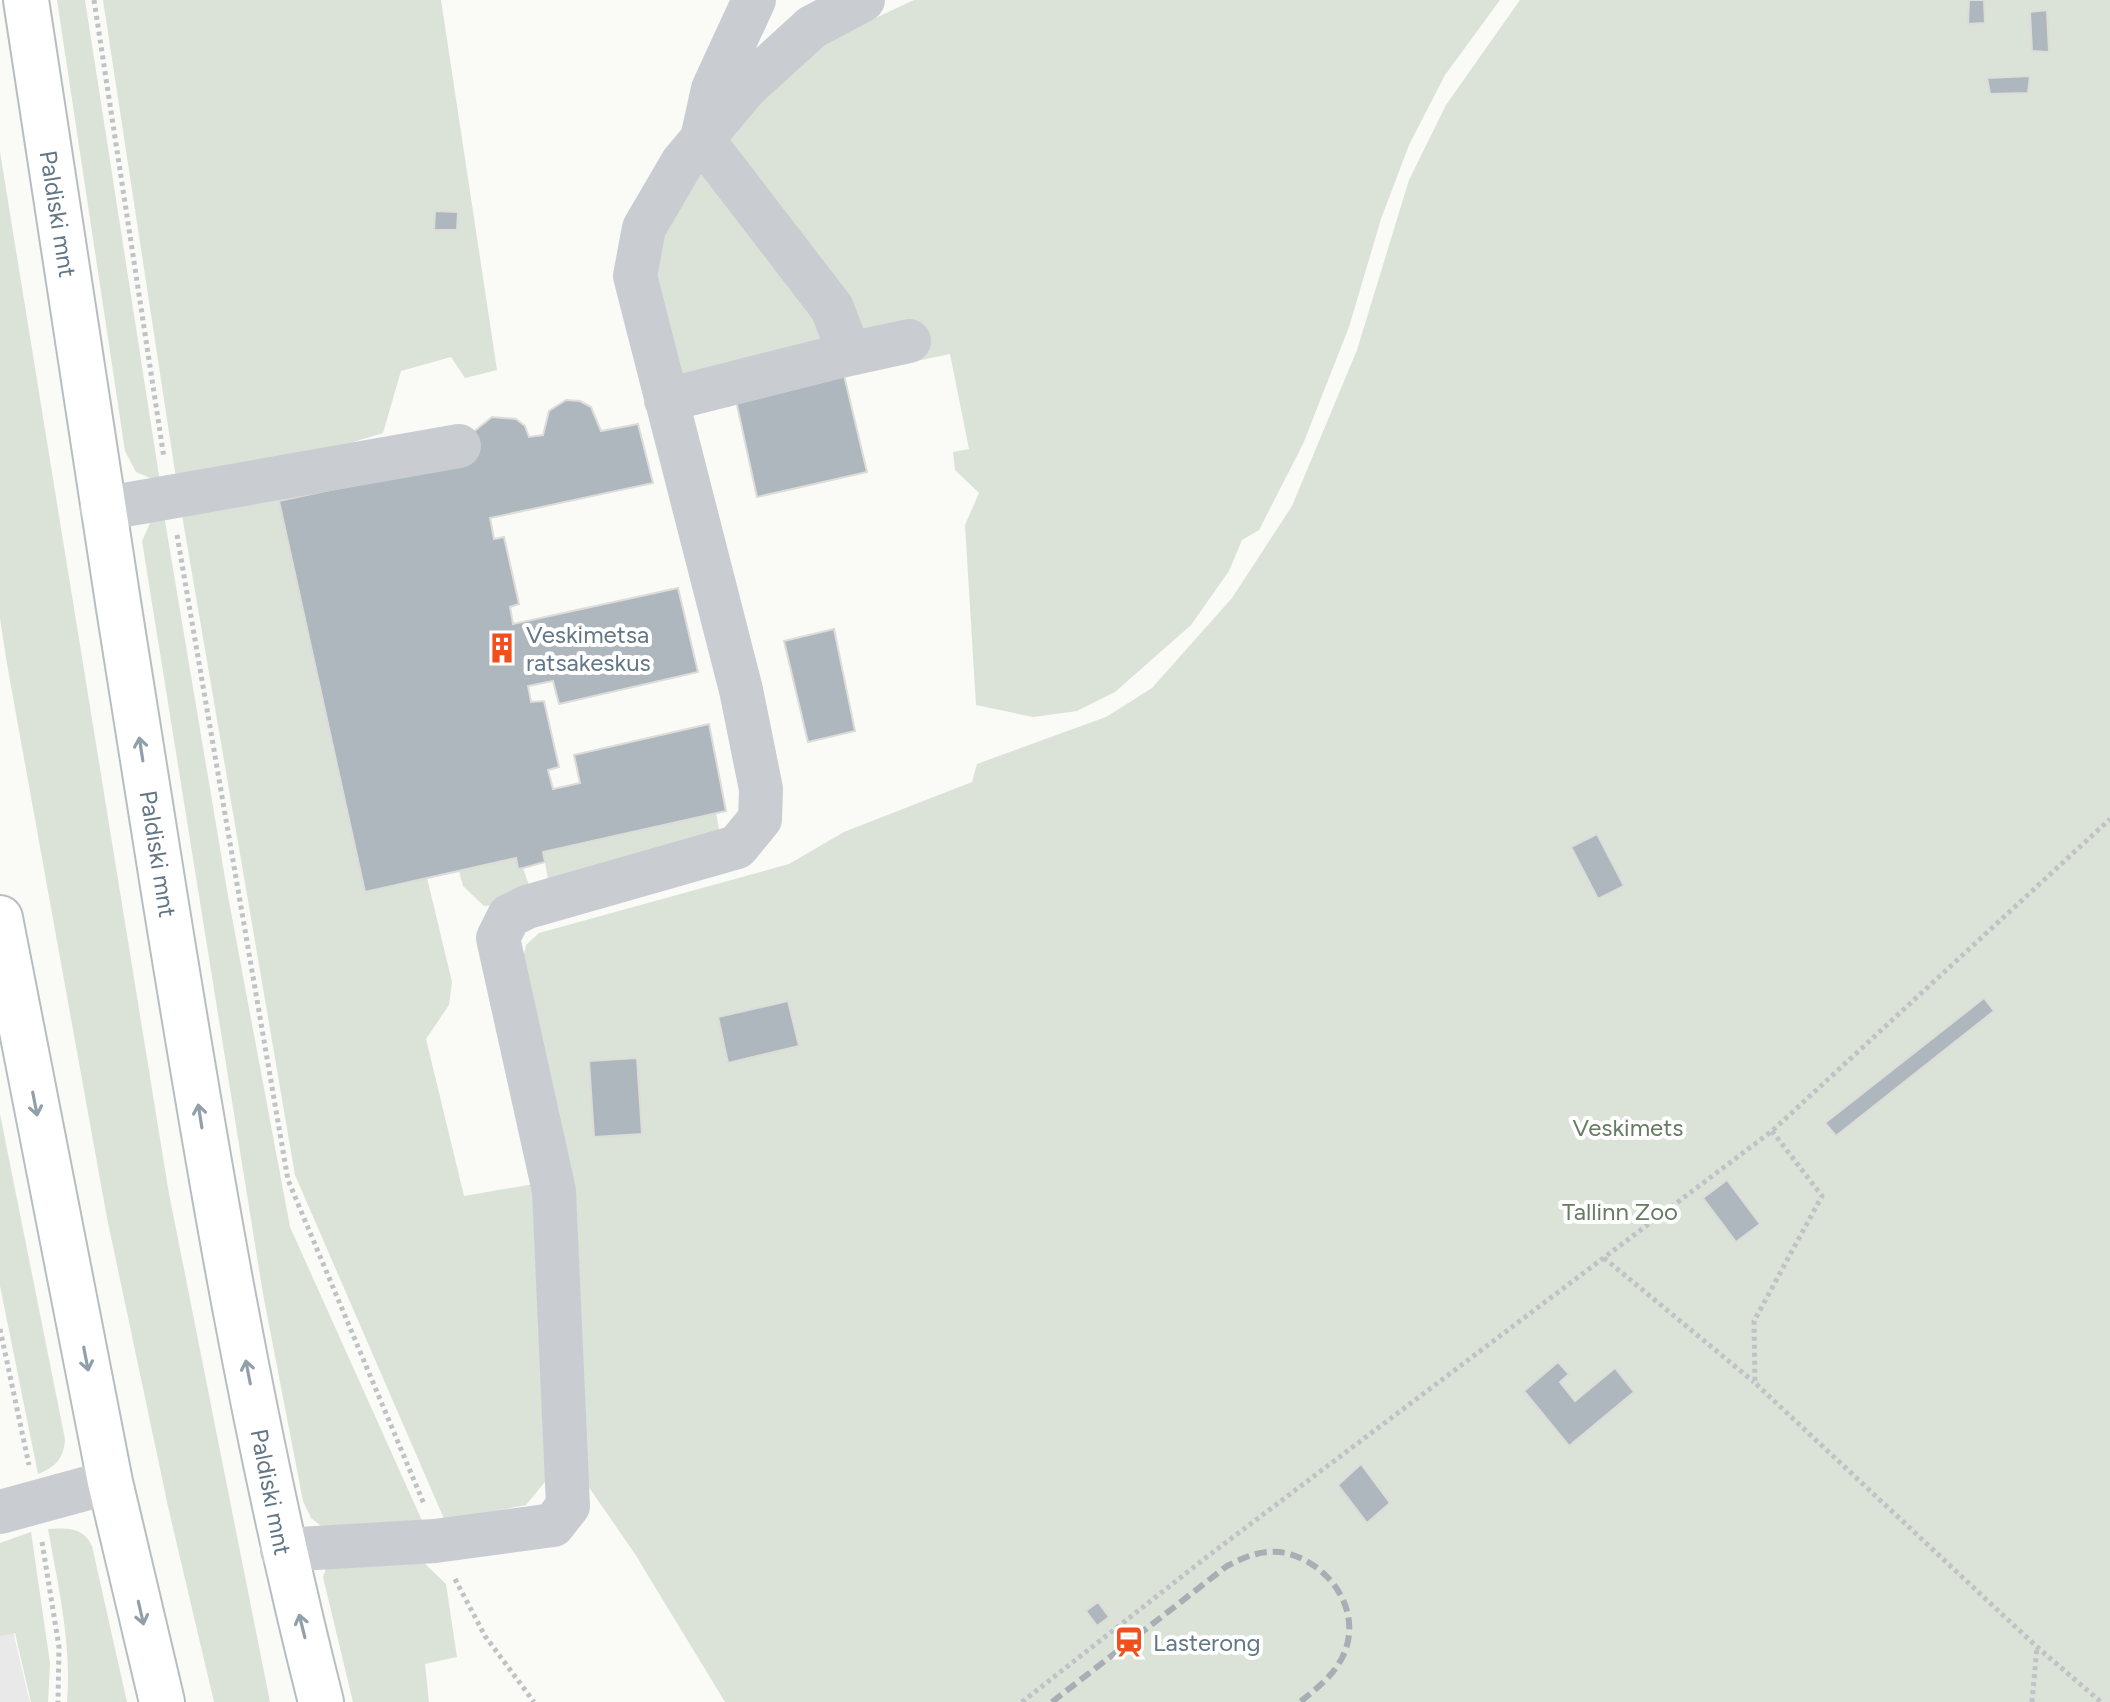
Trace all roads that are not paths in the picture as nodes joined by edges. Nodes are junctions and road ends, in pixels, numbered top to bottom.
1 (26, 0) edge
2 (754, 0) edge
3 (863, 0) edge
4 (817, 13) edge
5 (0, 42) edge
6 (702, 139) junction
7 (53, 180) junction
8 (909, 341) dead end
9 (845, 355) junction
10 (666, 400) junction
11 (459, 446) dead end
12 (102, 509) junction
13 (0, 918) edge
14 (12, 1041) edge
15 (110, 1482) junction
16 (0, 1512) edge
17 (282, 1550) junction
18 (162, 1702) edge
19 (321, 1702) edge

1 - 7 main road, Paldiski mnt
2 - 6 lane
3 - 4 lane
4 - 6 lane
5 - 7 main road
6 - 9 lane
6 - 10 lane
7 - 12 main road, Paldiski mnt
8 - 9 lane
9 - 10 lane
10 - 17 lane
11 - 12 lane
17 -> 12 main road, Paldiski mnt
13 - 14 main road
14 -> 15 main road
15 - 16 lane
15 -> 18 main road
19 -> 17 main road, Paldiski mnt

